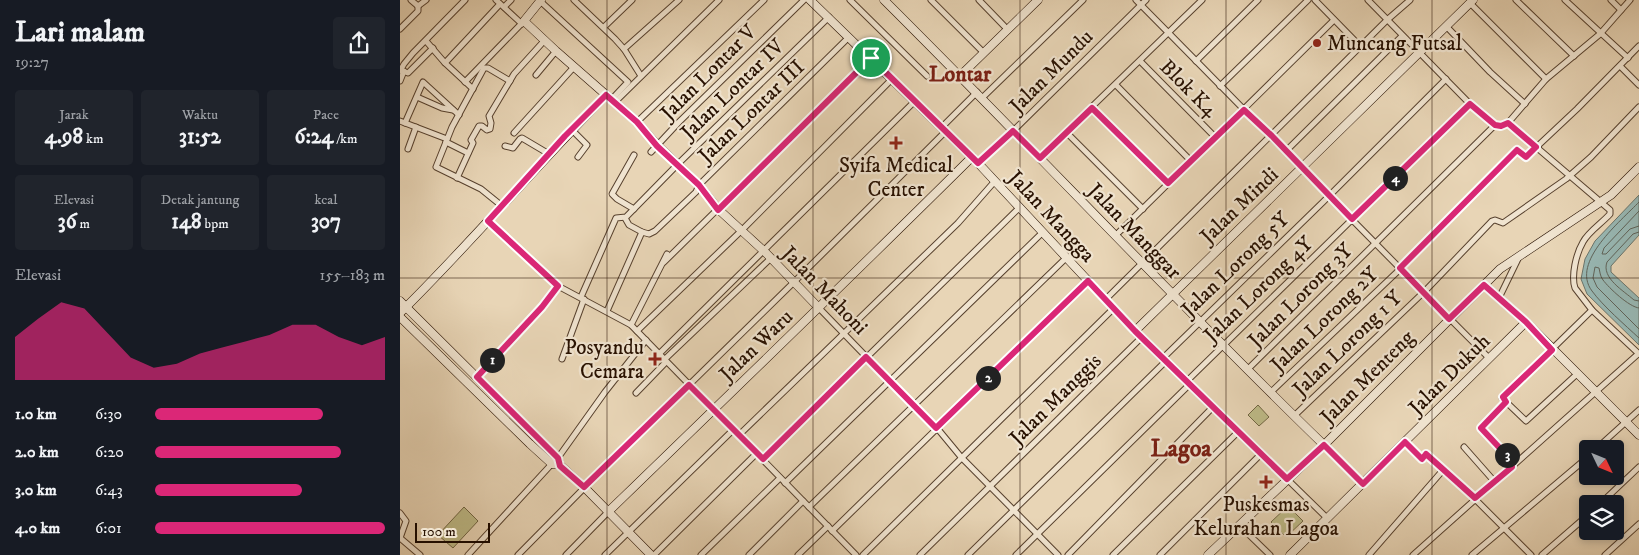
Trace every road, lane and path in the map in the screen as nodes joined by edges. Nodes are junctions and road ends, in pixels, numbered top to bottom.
1 (411, 0) edge
2 (426, 0) edge
3 (465, 0) edge
4 (511, 0) edge
5 (585, 0) edge
6 (632, 0) edge
7 (679, 0) edge
8 (719, 0) edge
9 (764, 0) edge
10 (804, 0) edge
11 (810, 0) edge
12 (850, 0) edge
13 (884, 0) edge
14 (931, 0) edge
15 (979, 0) edge
16 (1083, 0) edge
17 (1136, 0) edge
18 (1146, 0) edge
19 (1202, 0) edge
20 (1258, 0) edge
21 (1308, 0) edge
22 (1315, 0) edge
23 (1368, 0) edge
24 (1410, 0) edge
25 (1516, 0) edge
26 (1565, 0) edge
27 (1610, 0) edge
28 (1630, 0) edge
29 (541, 1) edge
30 (576, 2) edge
31 (1033, 2) edge
32 (1471, 2) edge
33 (500, 4) edge
34 (1141, 5) junction
35 (418, 6) junction
36 (1621, 10) junction
37 (829, 17) junction
38 (1334, 20) junction
39 (1387, 20) junction
40 (523, 22) junction
41 (1446, 26) junction
42 (604, 27) junction
43 (400, 29) edge
44 (1008, 30) junction
45 (1168, 33) junction
46 (1600, 34) junction
47 (1402, 36) junction
48 (850, 37) junction
49 (426, 41) junction
50 (544, 41) junction
51 (1639, 46) edge
52 (433, 48) junction
53 (1361, 48) junction
54 (624, 49) junction
55 (556, 51) junction
56 (1419, 52) junction
57 (984, 53) junction
58 (1574, 56) junction
59 (871, 58) junction
60 (1628, 58) junction
61 (1140, 61) junction
62 (1196, 61) junction
63 (445, 63) junction
64 (1620, 66) junction
65 (574, 67) junction
66 (401, 71) edge
67 (536, 75) dead end
68 (641, 76) junction
69 (927, 76) dead end
70 (960, 76) junction
71 (892, 79) junction
72 (1446, 79) junction
73 (1546, 79) junction
74 (400, 81) edge
75 (510, 81) junction
76 (465, 82) junction
77 (1639, 84) edge
78 (1116, 85) junction
79 (1220, 86) junction
80 (473, 89) junction
81 (979, 95) junction
82 (417, 97) junction
83 (610, 99) junction
84 (915, 101) junction
85 (1470, 104) junction
86 (1525, 104) junction
87 (1639, 107) edge
88 (1092, 108) junction
89 (453, 110) junction
90 (1244, 110) junction
91 (459, 115) junction
92 (402, 122) edge
93 (637, 122) junction
94 (1508, 123) junction
95 (1495, 125) junction
96 (416, 127) junction
97 (944, 129) junction
98 (572, 130) junction
99 (1013, 131) junction
100 (514, 133) dead end
101 (1067, 133) junction
102 (1272, 136) junction
103 (1215, 137) junction
104 (446, 141) junction
105 (505, 146) dead end
106 (657, 146) junction
107 (1536, 147) junction
108 (408, 149) dead end
109 (1286, 151) junction
110 (651, 152) dead end
111 (468, 153) junction
112 (549, 154) junction
113 (634, 155) dead end
114 (972, 157) junction
115 (578, 158) dead end
116 (1040, 158) junction
117 (1191, 161) junction
118 (978, 163) junction
119 (678, 165) junction
120 (1639, 167) edge
121 (1303, 168) junction
122 (1567, 177) junction
123 (457, 178) junction
124 (995, 181) junction
125 (1168, 183) junction
126 (699, 185) junction
127 (1330, 196) junction
128 (1599, 202) junction
129 (502, 206) junction
130 (1020, 207) junction
131 (634, 209) junction
132 (1143, 209) junction
133 (718, 210) junction
134 (625, 218) junction
135 (1352, 219) junction
136 (488, 221) junction
137 (741, 231) junction
138 (1043, 232) junction
139 (641, 234) junction
140 (1116, 236) junction
141 (1375, 243) junction
142 (765, 252) junction
143 (667, 254) dead end
144 (1520, 254) junction
145 (771, 258) junction
146 (1066, 258) junction
147 (664, 262) junction
148 (1142, 263) junction
149 (1400, 268) junction
150 (1088, 281) junction
151 (794, 282) junction
152 (1484, 285) junction
153 (558, 286) junction
154 (1423, 292) junction
155 (1172, 294) junction
156 (582, 298) junction
157 (1499, 298) junction
158 (1106, 299) junction
159 (400, 301) edge
160 (406, 307) junction
161 (819, 308) junction
162 (1114, 308) junction
163 (1592, 310) junction
164 (607, 311) junction
165 (400, 313) edge
166 (400, 317) edge
167 (1449, 319) junction
168 (1198, 321) junction
169 (1526, 322) junction
170 (631, 325) junction
171 (637, 331) junction
172 (843, 333) junction
173 (1139, 334) junction
174 (646, 340) junction
175 (1223, 345) junction
176 (1552, 350) junction
177 (659, 354) junction
178 (1639, 354) edge
179 (866, 357) junction
180 (1489, 358) junction
181 (562, 359) dead end
182 (1164, 359) junction
183 (665, 361) junction
184 (1248, 370) junction
185 (1577, 374) junction
186 (477, 377) junction
187 (890, 382) junction
188 (1188, 383) junction
189 (689, 385) junction
190 (636, 393) dead end
191 (1270, 393) junction
192 (1596, 393) junction
193 (1506, 402) junction
194 (913, 405) junction
195 (1213, 407) junction
196 (714, 410) junction
197 (1639, 410) edge
198 (1294, 416) junction
199 (1625, 421) junction
200 (936, 428) junction
201 (733, 430) junction
202 (1238, 432) junction
203 (739, 435) junction
204 (1639, 435) edge
205 (1605, 440) edge
206 (1405, 442) junction
207 (1324, 445) junction
208 (1464, 447) dead end
209 (757, 453) junction
210 (1261, 454) junction
211 (961, 457) junction
212 (763, 459) junction
213 (557, 462) junction
214 (1579, 465) edge
215 (1512, 467) junction
216 (1639, 467) edge
217 (1444, 469) junction
218 (1287, 479) junction
219 (779, 480) junction
220 (1494, 481) junction
221 (785, 483) junction
222 (1363, 484) junction
223 (991, 486) junction
224 (584, 487) junction
225 (1609, 495) edge
226 (1475, 498) junction
227 (802, 503) junction
228 (809, 506) junction
229 (1014, 509) junction
230 (609, 511) junction
231 (400, 514) edge
232 (1327, 518) junction
233 (1579, 523) edge
234 (1639, 524) edge
235 (1239, 525) junction
236 (827, 527) junction
237 (1504, 528) junction
238 (832, 530) junction
239 (628, 531) junction
240 (1038, 533) junction
241 (400, 538) edge
242 (853, 554) edge
243 (420, 555) edge
244 (468, 555) edge
245 (518, 555) edge
246 (566, 555) edge
247 (605, 555) edge
248 (652, 555) edge
249 (701, 555) edge
250 (749, 555) edge
251 (798, 555) edge
252 (863, 555) edge
253 (920, 555) edge
254 (968, 555) edge
255 (1016, 555) edge
256 (1058, 555) edge
257 (1068, 555) edge
258 (1113, 555) edge
259 (1160, 555) edge
260 (1208, 555) edge
261 (1270, 555) edge
262 (1290, 555) edge
263 (1369, 555) edge
264 (1413, 555) edge
265 (1472, 555) edge
266 (1531, 555) edge
267 (1542, 555) edge
268 (1605, 555) edge

1 - 35 street
2 - 35 street
3 - 49 street
4 - 33 street
5 - 30 street
6 - 42 street
7 - 54 street
8 - 68 street
9 - 93 street
10 - 106 street, Jalan Lontar V
11 - 37 street, Jalan Mangga
12 - 69 street
13 - 70 street, Jalan Manggar
14 - 57 street
15 - 44 street
16 - 81 street
17 - 34 street
18 - 34 street, Jalan Mundu
19 - 45 street
20 - 62 street
21 - 79 street
22 - 38 street
23 - 39 street
24 - 39 street
25 - 58 street
26 - 46 street
27 - 36 street
28 - 36 street
29 - 40 street
29 - 83 street
30 - 42 street
31 - 44 street
32 - 41 street, Jalan Mindi
32 - 73 street
33 - 40 street
33 - 63 street
34 - 45 street
34 - 99 street, Jalan Mundu
35 - 43 street
36 - 46 street
37 - 48 street, Jalan Mangga
37 - 119 street, Jalan Lontar IV
38 - 53 street
38 - 90 street
39 - 47 street
39 - 53 street
40 - 50 street, Jalan Mahoni
40 - 76 street
41 - 56 street, Jalan Mindi
41 - 86 street
42 - 54 street
44 - 57 street
45 - 61 street
45 - 62 street
46 - 58 street
46 - 60 street
47 - 56 street
47 - 109 street
48 - 59 street, Jalan Mangga
48 - 126 street, Jalan Lontar III
49 - 52 street
49 - 66 street
50 - 55 street, Jalan Mahoni
50 - 75 street
51 - 60 street
52 - 63 street
52 - 66 street
53 - 102 street
54 - 68 street
55 - 65 street, Jalan Mahoni
55 - 67 street
56 - 72 street
56 - 121 street, Jalan Mindi
57 - 70 street
58 - 73 street
59 - 71 street, Jalan Mangga
59 - 133 street
60 - 64 street
61 - 78 street
61 - 103 street, Blok K4
62 - 79 street
63 - 76 street
64 - 77 street
64 - 107 street
65 - 83 street, Jalan Mahoni
65 - 100 street
66 - 74 street
68 - 83 street
70 - 81 street, Jalan Manggar
71 - 84 street, Jalan Mangga
71 - 137 street
72 - 85 street
72 - 127 street, Jalan Lorong 5Y
73 - 86 street
75 - 80 street
75 - 111 street
76 - 80 street
78 - 88 street
78 - 117 street
79 - 90 street
80 - 91 street
81 - 97 street
81 - 99 street, Jalan Manggar
82 - 89 street
82 - 89 street
82 - 92 street
83 - 93 street, Jalan Mahoni
83 - 98 street
84 - 97 street, Jalan Mangga
84 - 142 street
85 - 95 street
85 - 135 street, Jalan Lorong 4Y
86 - 94 street
87 - 122 street
88 - 101 street
88 - 125 street
89 - 91 street
90 - 102 street
90 - 103 street
91 - 104 street
92 - 96 street
93 - 106 street, Jalan Mahoni
94 - 95 street
94 - 107 street
95 - 141 street, Jalan Lorong 3Y
96 - 104 street
96 - 108 street
97 - 114 street, Jalan Mangga
97 - 151 street
98 - 112 street
98 - 115 street
99 - 116 street, Jalan Manggar
99 - 118 street, Jalan Mundu
101 - 116 street
101 - 132 street
102 - 109 street
102 - 148 street
103 - 117 street
104 - 111 street
104 - 123 street
105 - 112 street
106 - 110 street, Jalan Lontar V
106 - 119 street, Jalan Mahoni
107 - 122 street
107 - 149 street, Jalan Lorong 2Y
109 - 121 street
111 - 123 street
112 - 129 street
113 - 131 street
114 - 118 street, Jalan Mangga
114 - 161 street, Jalan Waru
116 - 140 street, Jalan Manggar
117 - 125 street
118 - 124 street, Jalan Mangga
119 - 126 street, Jalan Mahoni
119 - 131 street, Jalan Lontar IV
120 - 128 street, Jalan Menteng
121 - 127 street
121 - 155 street, Jalan Mindi
122 - 128 street
122 - 154 street, Jalan Lorong 1 Y
123 - 129 street
124 - 130 street, Jalan Mangga
124 - 172 street
125 - 132 street
126 - 133 street, Jalan Mahoni
126 - 139 street, Jalan Lontar III
127 - 135 street
127 - 168 street, Jalan Lorong 5Y
128 - 144 street, Jalan Menteng
128 - 163 street
129 - 136 street
130 - 138 street, Jalan Mangga
130 - 179 street
131 - 134 street, Jalan Lontar IV
132 - 140 street
133 - 137 street, Jalan Mahoni
133 - 147 street
134 - 139 street
134 - 156 street
135 - 141 street
135 - 175 street, Jalan Lorong 4Y
136 - 153 street
136 - 160 street
137 - 142 street, Jalan Mahoni
137 - 171 street
138 - 146 street, Jalan Mangga
138 - 187 street
139 - 164 street
140 - 148 street, Jalan Manggar
141 - 149 street
141 - 184 street, Jalan Lorong 3Y
142 - 145 street, Jalan Mahoni
142 - 177 street
143 - 147 street
144 - 152 street, Jalan Menteng
144 - 157 street
145 - 151 street, Jalan Mahoni
145 - 183 street
146 - 150 street, Jalan Mangga
146 - 194 street
147 - 170 street
148 - 155 street, Jalan Manggar
148 - 158 street
149 - 154 street
149 - 191 street, Jalan Lorong 2Y
150 - 158 street, Jalan Mangga
150 - 200 street
151 - 161 street, Jalan Mahoni
151 - 189 street
152 - 157 street
152 - 167 street, Jalan Menteng
153 - 156 street
153 - 186 street
154 - 167 street
154 - 198 street, Jalan Lorong 1 Y
155 - 168 street, Jalan Manggar
155 - 173 street, Jalan Mindi
156 - 164 street
156 - 181 street
157 - 169 street
158 - 162 street, Jalan Mangga
159 - 160 street
160 - 165 street
160 - 186 street
161 - 172 street, Jalan Mahoni
161 - 196 street, Jalan Waru
162 - 173 street, Jalan Mangga
162 - 211 street
163 - 176 street
163 - 178 street
164 - 170 street
166 - 213 street
167 - 180 street
167 - 207 street, Jalan Menteng
168 - 175 street, Jalan Manggar
168 - 182 street, Jalan Lorong 5Y
169 - 176 street
169 - 180 street, Jalan Dukuh
170 - 171 street
171 - 174 street
172 - 179 street, Jalan Mahoni
172 - 203 street
173 - 182 street, Jalan Mangga
173 - 223 street, Jalan Manggis
174 - 177 street
174 - 213 street
175 - 184 street, Jalan Manggar
175 - 188 street, Jalan Lorong 4Y
176 - 185 street
176 - 193 street
177 - 183 street
178 - 192 street
179 - 187 street, Jalan Mahoni
179 - 212 street
180 - 206 street, Jalan Dukuh
182 - 188 street, Jalan Mangga
182 - 229 street, Jalan Lorong 5Y
183 - 189 street
183 - 190 street
184 - 191 street, Jalan Manggar
185 - 192 street
185 - 193 street
186 - 213 street
187 - 194 street, Jalan Mahoni
187 - 221 street
188 - 195 street, Jalan Mangga
188 - 240 street, Jalan Lorong 4Y
189 - 196 street
189 - 224 street
191 - 198 street, Jalan Manggar
192 - 199 street
192 - 215 street
193 - 215 street
194 - 200 street, Jalan Mahoni
194 - 228 street
195 - 202 street, Jalan Mangga
195 - 257 street
196 - 201 street
196 - 230 street, Jalan Waru
197 - 199 street
198 - 207 street, Jalan Manggar
199 - 204 street
199 - 205 street
200 - 211 street, Jalan Mahoni
200 - 238 street
201 - 203 street
201 - 239 street
202 - 210 street, Jalan Mangga
202 - 258 street
203 - 209 street
206 - 217 street
206 - 222 street, Jalan Dukuh
207 - 218 street, Jalan Menteng
207 - 222 street, Jalan Manggar
208 - 220 street
209 - 212 street
209 - 248 street
210 - 218 street, Jalan Mangga
210 - 259 street
211 - 223 street, Jalan Mahoni
211 - 252 street
212 - 219 street
213 - 224 street
213 - 244 street
214 - 237 street
215 - 220 street
216 - 225 street
217 - 226 street
217 - 263 street
218 - 232 street
218 - 235 street, Jalan Menteng
219 - 221 street
219 - 249 street
220 - 226 street
221 - 227 street
222 - 232 street, Jalan Dukuh
223 - 229 street, Jalan Mahoni
223 - 253 street, Jalan Manggis
224 - 230 street
224 - 245 street
226 - 237 street
226 - 264 street
227 - 228 street
227 - 250 street
228 - 236 street
229 - 240 street, Jalan Mahoni
229 - 254 street, Jalan Lorong 5Y
230 - 239 street
230 - 246 street
231 - 241 street
232 - 262 street, Jalan Dukuh
233 - 267 street
234 - 268 street
235 - 260 street, Jalan Menteng
235 - 261 street
236 - 238 street
236 - 251 street
237 - 265 street
237 - 266 street
238 - 242 street
239 - 247 street
239 - 248 street
240 - 255 street, Jalan Lorong 4Y
240 - 256 street, Jalan Mahoni
241 - 243 street

